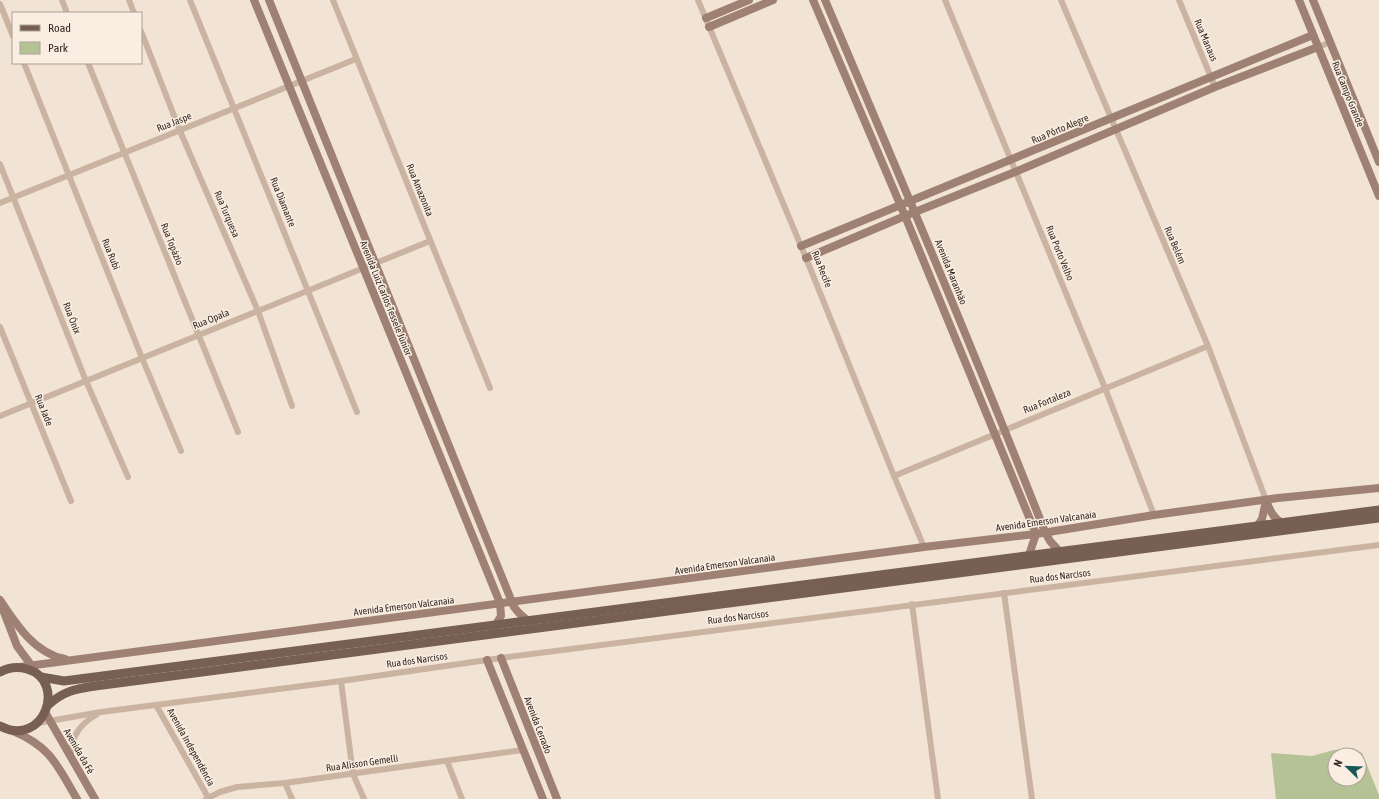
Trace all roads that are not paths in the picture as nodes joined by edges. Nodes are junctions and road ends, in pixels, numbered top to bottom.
1 (62, 0) edge
2 (129, 0) edge
3 (190, 0) edge
4 (254, 0) edge
5 (269, 0) edge
6 (332, 0) edge
7 (698, 0) edge
8 (749, 0) edge
9 (774, 0) edge
10 (812, 0) edge
11 (826, 0) edge
12 (945, 0) edge
13 (1061, 0) edge
14 (1179, 0) edge
15 (1299, 0) edge
16 (1313, 0) edge
17 (0, 4) edge
18 (67, 12) edge
19 (134, 12) edge
20 (706, 18) junction
21 (709, 27) junction
22 (1326, 32) junction
23 (12, 34) edge
24 (142, 34) edge
25 (1313, 35) junction
26 (1331, 42) junction
27 (1318, 47) junction
28 (1270, 52) junction
29 (356, 59) junction
30 (1244, 62) junction
31 (24, 64) edge
32 (88, 64) edge
33 (1274, 64) junction
34 (1248, 74) junction
35 (1211, 76) junction
36 (303, 81) junction
37 (289, 86) junction
38 (1216, 87) junction
39 (1169, 94) junction
40 (1174, 105) junction
41 (234, 109) junction
42 (1111, 119) junction
43 (1116, 130) junction
44 (180, 131) junction
45 (1071, 136) junction
46 (1076, 146) junction
47 (124, 153) junction
48 (1010, 160) junction
49 (1379, 162) edge
50 (0, 164) edge
51 (1015, 172) junction
52 (70, 175) junction
53 (1379, 196) edge
54 (14, 198) junction
55 (911, 201) junction
56 (0, 204) edge
57 (900, 206) junction
58 (916, 211) junction
59 (905, 216) junction
60 (430, 241) junction
61 (802, 246) junction
62 (806, 258) junction
63 (376, 263) junction
64 (363, 268) junction
65 (307, 291) junction
66 (258, 311) junction
67 (0, 327) edge
68 (198, 335) junction
69 (1208, 346) junction
70 (142, 358) junction
71 (86, 381) junction
72 (490, 388) dead end
73 (1105, 388) junction
74 (30, 404) junction
75 (292, 406) dead end
76 (356, 412) dead end
77 (0, 416) edge
78 (1005, 430) junction
79 (238, 432) dead end
80 (994, 434) junction
81 (181, 451) dead end
82 (894, 476) junction
83 (128, 477) dead end
84 (1379, 488) edge
85 (1266, 500) junction
86 (71, 501) dead end
87 (1379, 510) edge
88 (1154, 515) junction
89 (1379, 518) edge
90 (1282, 523) junction
91 (1258, 525) junction
92 (1045, 532) junction
93 (1036, 534) junction
94 (1379, 545) edge
95 (924, 547) junction
96 (1059, 551) junction
97 (1029, 555) junction
98 (1004, 593) junction
99 (0, 601) edge
100 (512, 602) junction
101 (500, 603) junction
102 (912, 604) junction
103 (529, 622) junction
104 (495, 626) junction
105 (502, 658) junction
106 (74, 659) junction
107 (487, 660) junction
108 (31, 665) junction
109 (20, 667) junction
110 (0, 672) edge
111 (39, 676) junction
112 (342, 681) junction
113 (156, 705) junction
114 (46, 709) junction
115 (101, 712) junction
116 (50, 721) junction
117 (38, 723) junction
118 (0, 726) edge
119 (13, 731) junction
120 (523, 750) junction
121 (71, 757) junction
122 (446, 761) junction
123 (353, 774) junction
124 (285, 783) junction
125 (77, 799) edge
126 (95, 799) edge
127 (208, 799) edge
128 (292, 799) edge
129 (364, 799) edge
130 (462, 799) edge
131 (543, 799) edge
132 (557, 799) edge
133 (938, 799) edge
134 (1032, 799) edge

1 - 18 street
2 - 19 street
3 - 41 street, Rua Diamante
4 - 37 street, Avenida Luiz Carlos Tessele Júnior
5 - 36 street, Avenida Luiz Carlos Tessele Júnior
6 - 29 street, Rua Amazonita
7 - 20 street, Rua Recife
8 - 20 street
9 - 21 street
10 - 57 street
11 - 55 street, Avenida Maranhão
12 - 48 street, Rua Porto Velho
13 - 42 street, Rua Belém
14 - 35 street, Rua Manaus
15 - 25 street, Rua Campo Grande
16 - 22 street, Rua Campo Grande
17 - 23 street
20 - 21 street, Rua Recife
21 - 61 street, Rua Recife
22 - 25 street, Rua Pôrto Alegre
22 - 26 street, Rua Campo Grande
24 - 44 street, Rua Turquesa
25 - 27 street, Rua Campo Grande
25 - 28 street, Rua Pôrto Alegre
26 - 27 street
26 - 49 street, Rua Campo Grande
27 - 33 street
27 - 53 street, Rua Campo Grande
28 - 30 street, Rua Pôrto Alegre
28 - 33 street
29 - 36 street, Rua Jaspe
29 - 60 street, Rua Amazonita
30 - 34 street
30 - 35 street, Rua Pôrto Alegre
31 - 52 street, Rua Rubi
32 - 47 street, Rua Topázio
33 - 34 street
34 - 38 street
35 - 38 street, Rua Manaus
35 - 39 street, Rua Pôrto Alegre
36 - 37 street, Rua Jaspe
36 - 63 street, Avenida Luiz Carlos Tessele Júnior
37 - 41 street, Rua Jaspe
37 - 64 street, Avenida Luiz Carlos Tessele Júnior
38 - 40 street
39 - 40 street
39 - 42 street, Rua Pôrto Alegre
40 - 43 street
41 - 44 street, Rua Jaspe
41 - 65 street, Rua Diamante
42 - 43 street, Rua Belém
42 - 45 street, Rua Pôrto Alegre
43 - 46 street
43 - 69 street, Rua Belém
44 - 47 street, Rua Jaspe
44 - 66 street, Rua Turquesa
45 - 46 street
45 - 48 street, Rua Pôrto Alegre
46 - 51 street
47 - 52 street, Rua Jaspe
47 - 68 street, Rua Topázio
48 - 51 street, Rua Porto Velho
48 - 55 street, Rua Pôrto Alegre
50 - 54 street, Rua Ónix
51 - 58 street
51 - 73 street, Rua Porto Velho
52 - 54 street, Rua Jaspe
52 - 70 street, Rua Rubi
54 - 56 street, Rua Jaspe
54 - 71 street, Rua Ónix
55 - 57 street, Rua Pôrto Alegre
55 - 58 street, Avenida Maranhão
57 - 59 street
57 - 61 street, Rua Pôrto Alegre
58 - 59 street
58 - 78 street, Avenida Maranhão
59 - 62 street
59 - 80 street
60 - 63 street, Rua Opala
60 - 72 street, Rua Amazonita
61 - 62 street, Rua Recife
62 - 82 street, Rua Recife
63 - 64 street, Rua Opala
63 - 100 street, Avenida Luiz Carlos Tessele Júnior
64 - 65 street, Rua Opala
64 - 101 street, Avenida Luiz Carlos Tessele Júnior
65 - 66 street, Rua Opala
65 - 76 street, Rua Diamante
66 - 68 street, Rua Opala
66 - 75 street, Rua Turquesa
67 - 74 street, Rua Jade
68 - 70 street, Rua Opala
68 - 79 street, Rua Topázio
69 - 73 street, Rua Fortaleza
69 - 85 street, Rua Belém
70 - 71 street, Rua Opala
70 - 81 street, Rua Rubi
71 - 74 street, Rua Opala
71 - 83 street, Rua Ónix
73 - 78 street, Rua Fortaleza
73 - 88 street, Rua Porto Velho
74 - 77 street, Rua Opala
74 - 86 street, Rua Jade
78 - 80 street, Rua Fortaleza
78 - 92 street, Avenida Maranhão
80 - 82 street, Rua Fortaleza
80 - 93 street
82 - 95 street, Rua Recife
84 - 85 street, Avenida Emerson Valcanaia
85 - 88 street, Avenida Emerson Valcanaia
85 - 90 street
85 - 91 street
87 - 90 main road
88 - 92 street, Avenida Emerson Valcanaia
89 - 114 main road
90 - 91 main road
91 - 96 main road
92 - 93 street, Avenida Emerson Valcanaia
92 - 96 street, Avenida Maranhão
93 - 95 street, Avenida Emerson Valcanaia
93 - 97 street
94 - 98 street, Rua dos Narcisos
95 - 100 street, Avenida Emerson Valcanaia
96 - 97 main road
97 - 103 main road
98 - 102 street, Rua dos Narcisos
98 - 134 street
99 - 106 street
99 - 108 street
100 - 101 street, Avenida Emerson Valcanaia
100 - 103 street, Avenida Luiz Carlos Tessele Júnior
101 - 104 street
101 - 106 street, Avenida Emerson Valcanaia
102 - 105 street, Rua dos Narcisos
102 - 133 street
103 - 104 main road
104 - 111 main road
105 - 107 street, Rua dos Narcisos
105 - 132 street, Avenida Cerrado
106 - 108 street, Avenida Emerson Valcanaia
107 - 112 street, Rua dos Narcisos
107 - 120 street
108 - 109 street, Avenida Emerson Valcanaia
108 - 111 street
109 - 110 main road
109 - 111 main road
111 - 114 main road
112 - 113 street, Rua dos Narcisos
112 - 123 street
113 - 115 street, Rua dos Narcisos
113 - 127 street, Avenida Independência
114 - 116 street, Avenida da Fé
114 - 117 main road
115 - 116 street, Rua dos Narcisos
115 - 121 street, Rua dos Narcisos
116 - 117 street, Rua dos Narcisos
116 - 121 street, Avenida da Fé
117 - 119 main road
118 - 119 main road
119 - 125 street
120 - 122 street, Rua Alisson Gemelli
120 - 131 street
121 - 126 street, Avenida da Fé
122 - 123 street, Rua Alisson Gemelli
122 - 130 street
123 - 124 street, Rua Alisson Gemelli
123 - 129 street
124 - 127 street, Rua Alisson Gemelli
124 - 128 street

